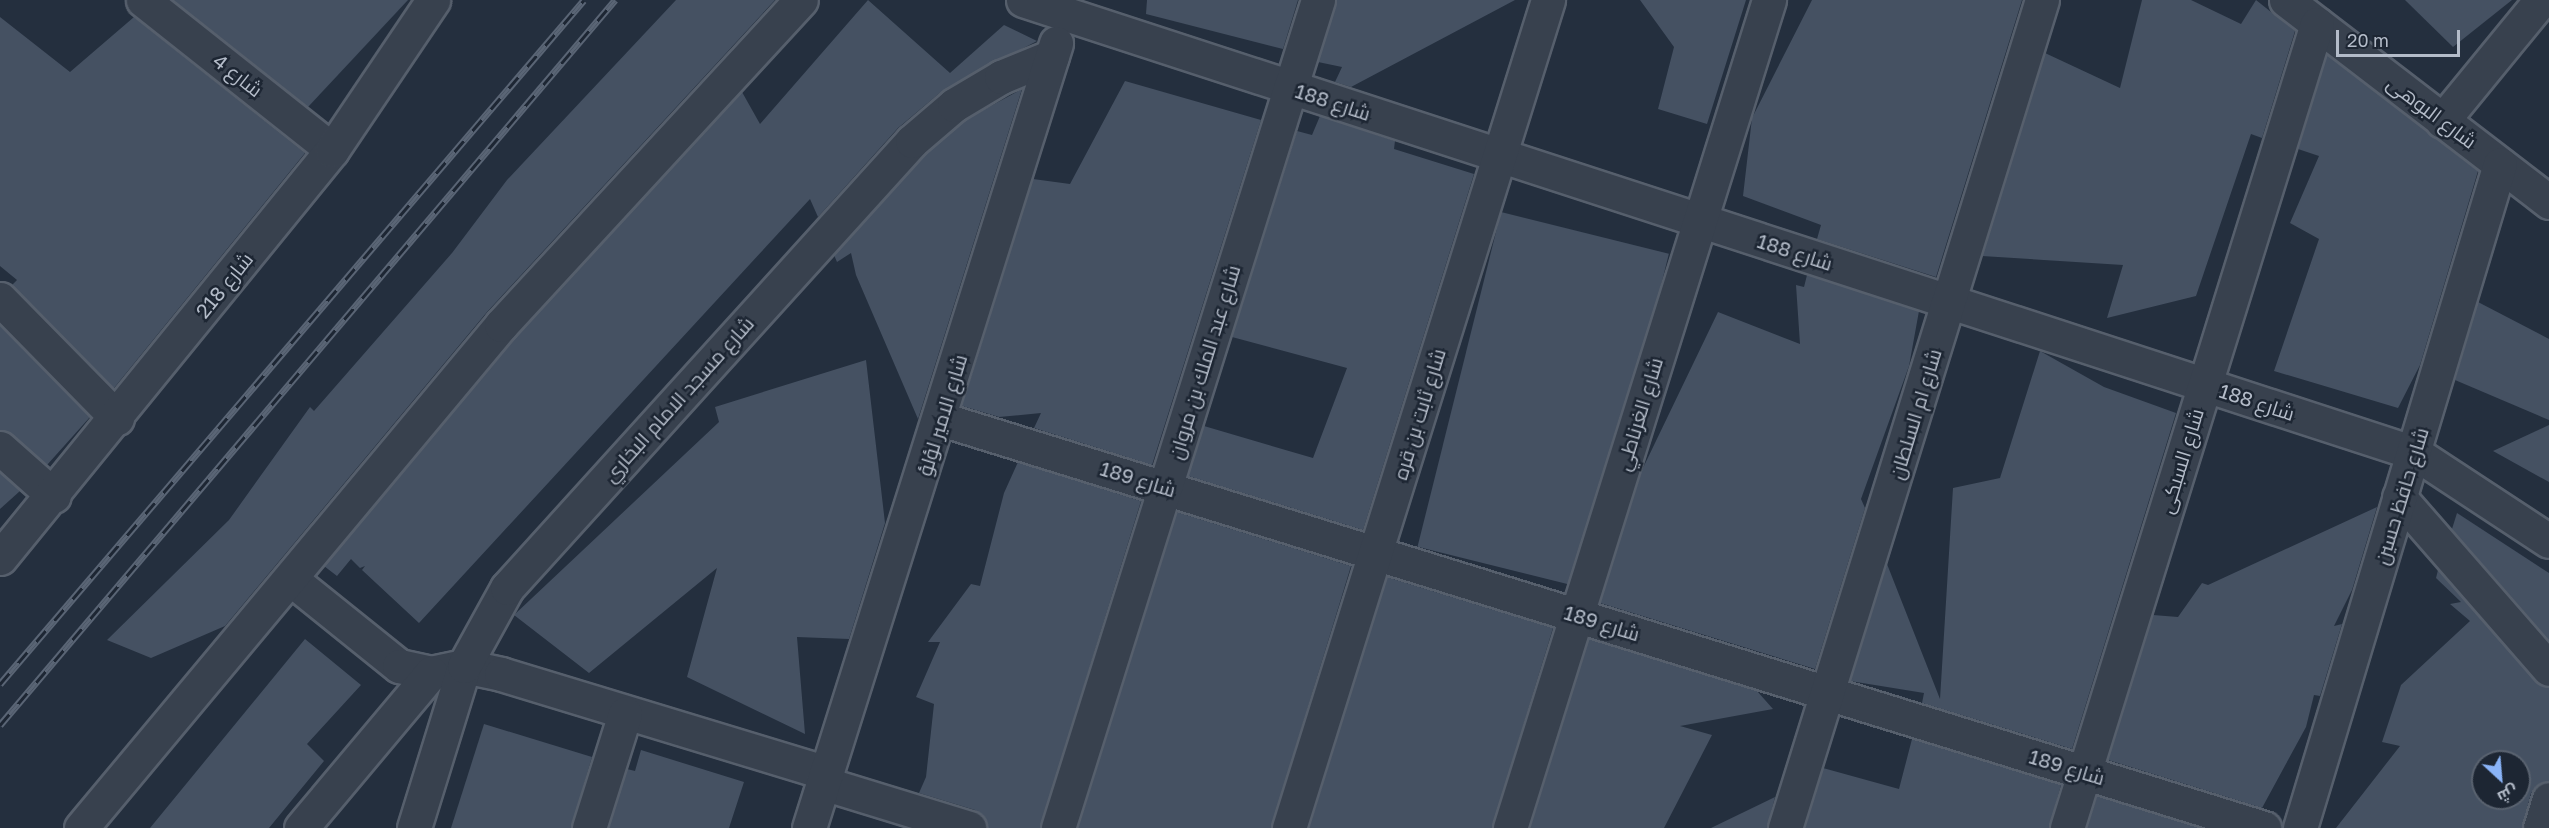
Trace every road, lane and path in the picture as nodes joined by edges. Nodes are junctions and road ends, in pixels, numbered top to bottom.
1 (143, 0) edge
2 (433, 0) edge
3 (801, 0) edge
4 (1023, 0) edge
5 (1318, 0) edge
6 (1548, 0) edge
7 (1769, 0) edge
8 (2042, 0) edge
9 (2286, 0) edge
10 (2541, 0) edge
11 (1067, 7) edge
12 (2317, 24) junction
13 (1052, 56) junction
14 (1290, 88) junction
15 (2442, 121) junction
16 (332, 150) junction
17 (1499, 156) junction
18 (2500, 164) junction
19 (2549, 202) edge
20 (1700, 221) junction
21 (0, 299) edge
22 (1949, 302) junction
23 (2205, 385) junction
24 (117, 418) junction
25 (941, 418) junction
26 (0, 448) edge
27 (2415, 453) junction
28 (1165, 488) junction
29 (54, 496) junction
30 (2399, 497) junction
31 (2549, 541) edge
32 (1375, 553) junction
33 (0, 558) edge
34 (292, 580) junction
35 (1577, 615) junction
36 (464, 666) junction
37 (2549, 669) edge
38 (430, 673) junction
39 (1827, 693) junction
40 (625, 714) junction
41 (2085, 772) junction
42 (825, 778) junction
43 (2549, 799) edge
44 (81, 828) edge
45 (301, 828) edge
46 (414, 828) edge
47 (590, 828) edge
48 (809, 828) edge
49 (969, 828) edge
50 (1058, 828) edge
51 (1289, 828) edge
52 (1510, 828) edge
53 (1785, 828) edge
54 (2067, 828) edge
55 (2264, 828) edge
56 (2300, 828) edge
57 (2540, 828) edge

1 - 16 street, شارع 4
2 - 16 street, شارع 218
3 - 34 street
4 - 11 street, شارع 188
5 - 14 street, شارع عبد الملك بن مروان
6 - 17 street, شارع ثابت بن قره
7 - 20 street, شارع الغرناطي
8 - 22 street, شارع ام السلطان
9 - 12 street, شارع البوهى
10 - 15 street
11 - 13 street, شارع الامير لؤلؤ
11 - 14 street, شارع 188
12 - 15 street, شارع البوهى
12 - 23 street, شارع السبكى
13 - 25 street, شارع الامير لؤلؤ
13 - 36 street, شارع مسجد الامام البخاري
14 - 17 street, شارع 188
14 - 28 street, شارع عبد الملك بن مروان
15 - 18 street, شارع البوهى
16 - 24 street, شارع 218
17 - 20 street, شارع 188
17 - 32 street, شارع ثابت بن قره
18 - 19 street, شارع البوهى
18 - 27 street, شارع حافظ حسين
20 - 22 street, شارع 188
20 - 35 street, شارع الغرناطي
21 - 24 street
22 - 23 street, شارع 188
22 - 39 street, شارع ام السلطان
23 - 27 street, شارع 188
23 - 41 street, شارع السبكى
24 - 29 street, شارع 218
25 - 28 street, شارع 189
25 - 42 street, شارع الامير لؤلؤ
26 - 29 street
27 - 30 street, شارع حافظ حسين
27 - 31 street, شارع 188
28 - 32 street, شارع 189
28 - 50 street, شارع عبد الملك بن مروان
29 - 33 street, شارع 218
30 - 37 street
30 - 56 street, شارع حافظ حسين
32 - 35 street, شارع 189
32 - 51 street, شارع ثابت بن قره
34 - 38 street
34 - 44 street
35 - 39 street, شارع 189
35 - 52 street, شارع الغرناطي
36 - 38 street
36 - 40 street
36 - 46 street, شارع مسجد الامام البخاري
38 - 45 street
39 - 41 street, شارع 189
39 - 53 street, شارع ام السلطان
40 - 42 street
40 - 47 street
41 - 54 street, شارع السبكى
41 - 55 street, شارع 189
42 - 48 street, شارع الامير لؤلؤ
42 - 49 street
43 - 57 street

